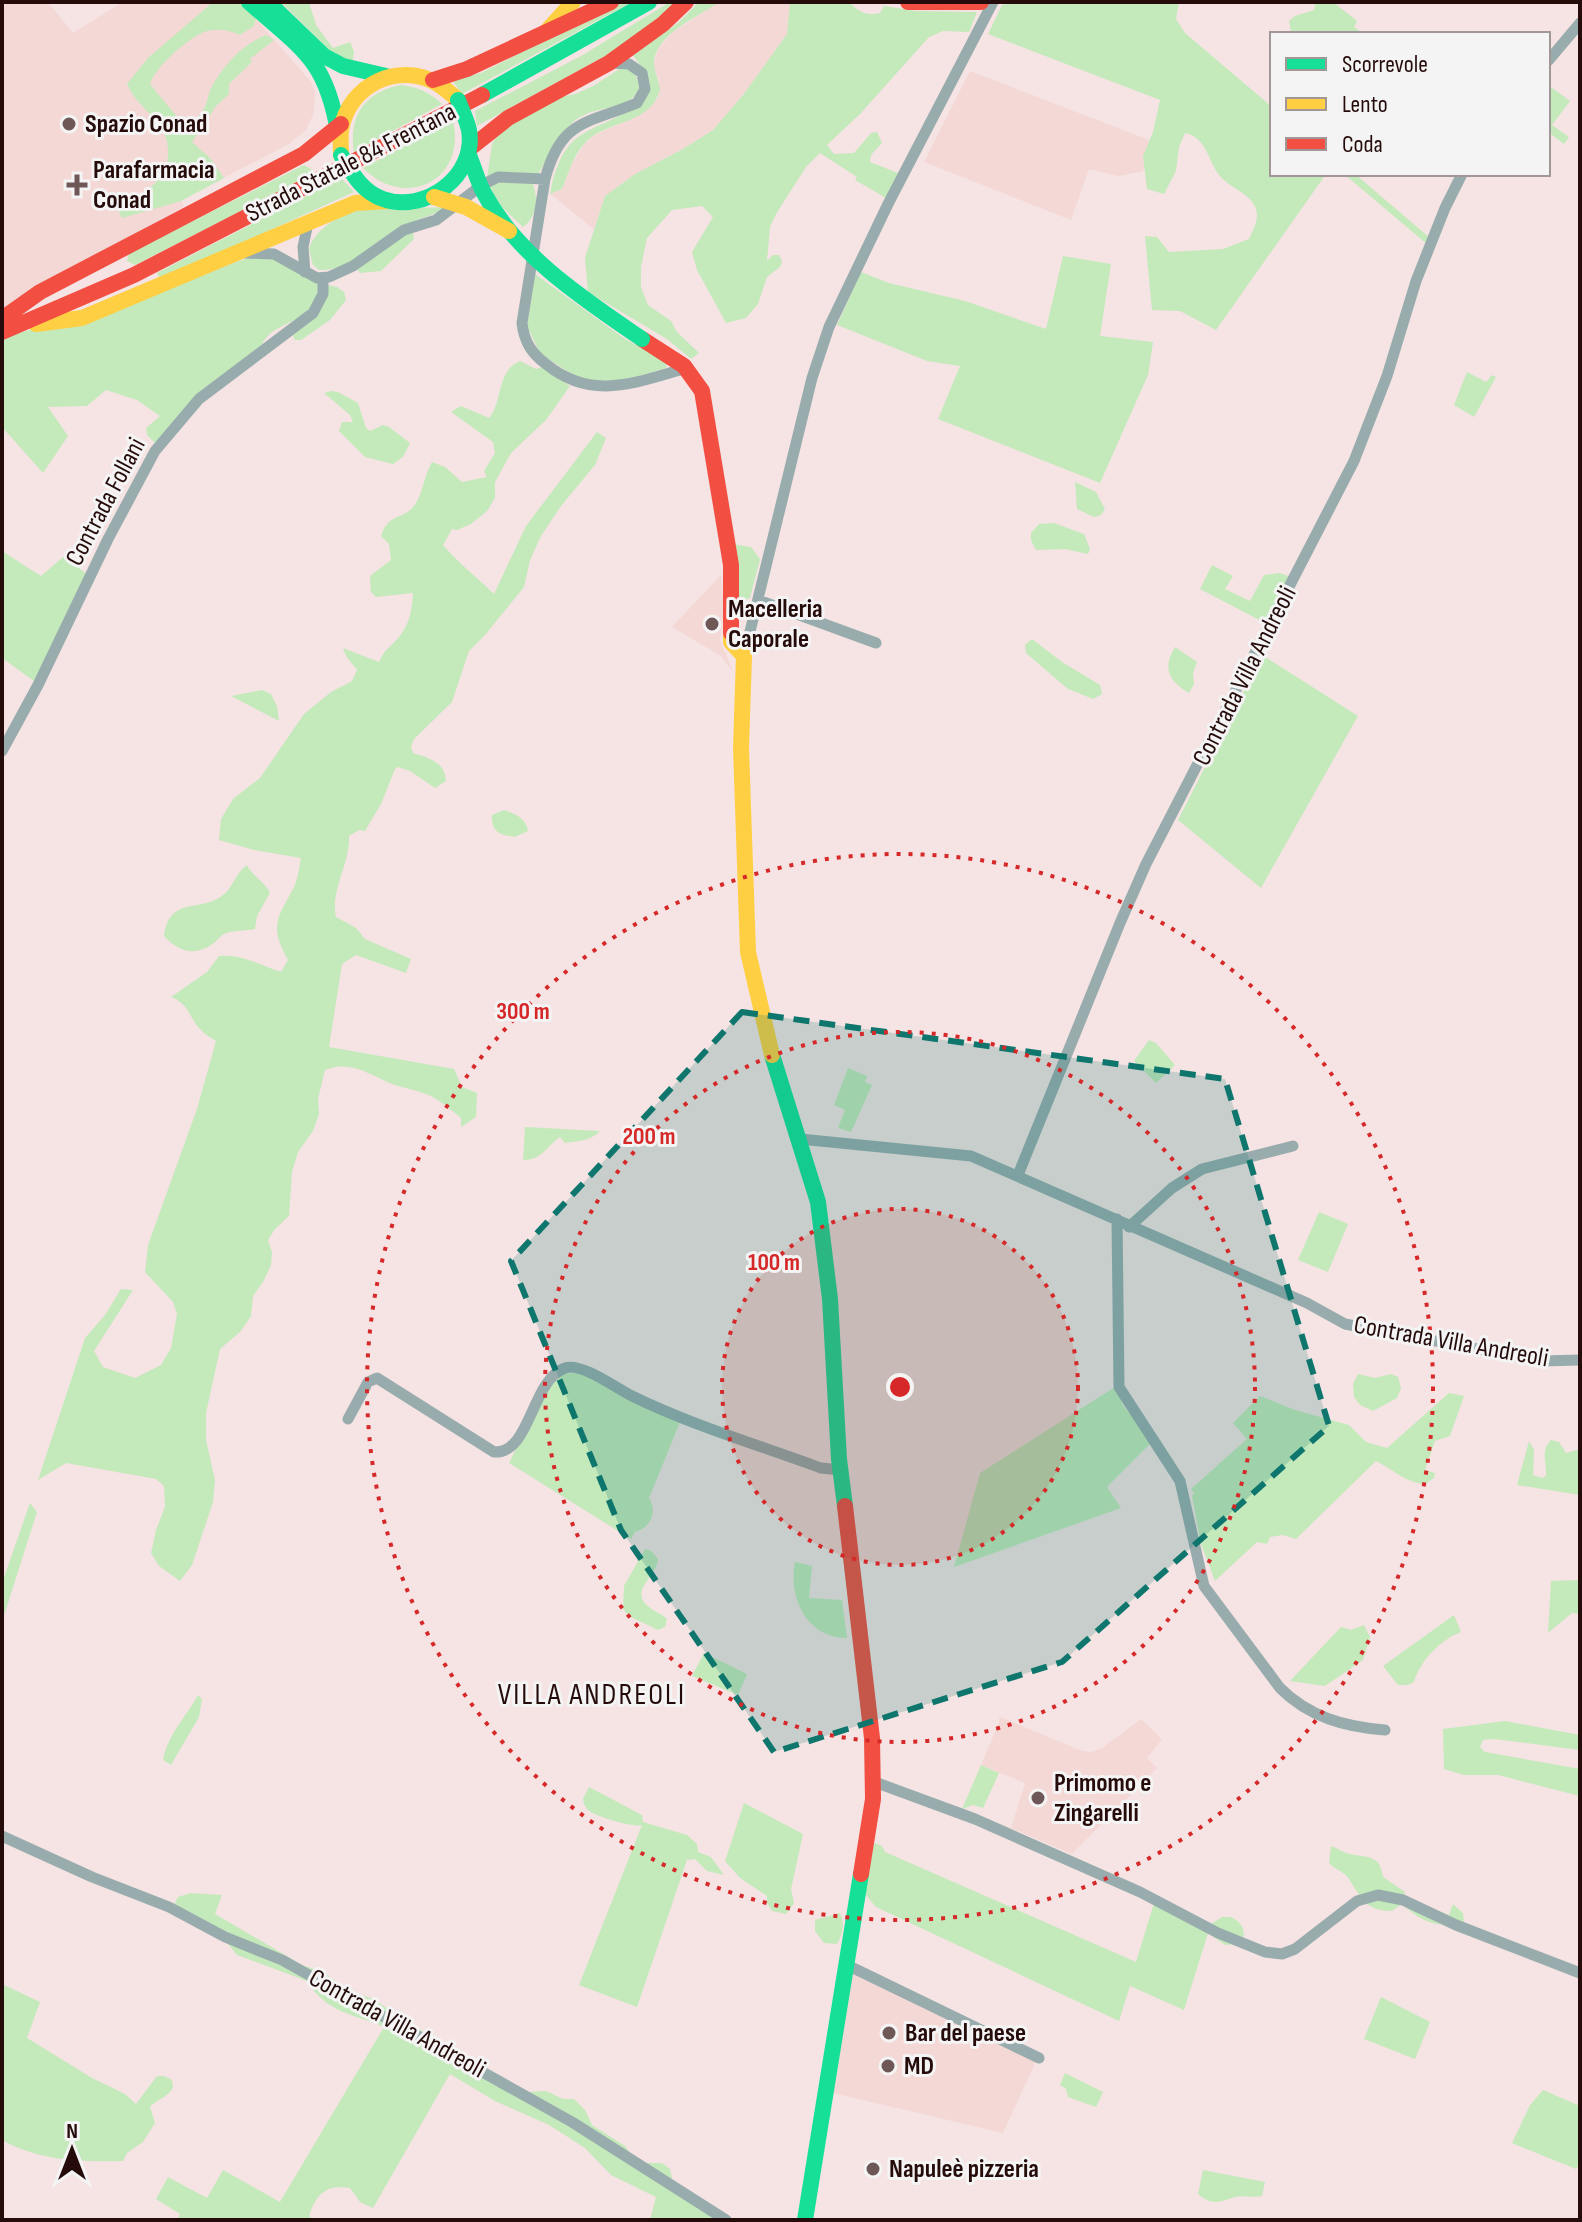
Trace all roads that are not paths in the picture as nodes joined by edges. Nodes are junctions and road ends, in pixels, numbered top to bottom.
1 (249, 2) edge
2 (268, 2) edge
3 (573, 2) edge
4 (611, 2) edge
5 (649, 2) edge
6 (686, 2) edge
7 (981, 2) edge
8 (993, 2) edge
9 (916, 3) edge
10 (1580, 23) edge
11 (543, 35) junction
12 (1550, 59) edge
13 (609, 63) junction
14 (386, 76) junction
15 (433, 80) junction
16 (339, 126) junction
17 (469, 151) junction
18 (1461, 176) edge
19 (545, 179) junction
20 (434, 197) junction
21 (388, 201) junction
22 (308, 223) junction
23 (514, 234) junction
24 (237, 253) junction
25 (305, 272) junction
26 (323, 278) junction
27 (2, 319) edge
28 (18, 326) junction
29 (2, 332) edge
30 (687, 368) junction
31 (758, 600) junction
32 (876, 643) dead end
33 (744, 656) junction
34 (2, 751) edge
35 (800, 1139) junction
36 (1293, 1146) dead end
37 (1018, 1175) junction
38 (1117, 1219) junction
39 (1129, 1227) junction
40 (1580, 1360) edge
41 (348, 1419) dead end
42 (841, 1470) junction
43 (1385, 1730) dead end
44 (872, 1781) junction
45 (2, 1836) edge
46 (847, 1965) junction
47 (1580, 1973) edge
48 (1039, 2058) dead end
49 (726, 2220) edge
50 (808, 2220) edge

1 - 16 main road
2 - 14 main road
3 - 11 main road
4 - 11 main road
5 - 28 main road, Strada Statale 84 Frentana
6 - 13 main road
7 - 9 main road
8 - 31 street
10 - 12 street
11 - 15 main road
13 - 17 main road
13 - 19 street
14 - 15 main road
14 - 16 main road
15 - 17 main road, bridge
16 - 21 main road, bridge
16 - 27 main road
17 - 20 main road, bridge
17 - 23 main road, bridge
18 - 37 street, Contrada Villa Andreoli
19 - 26 street
19 - 30 street
20 - 21 main road, bridge
20 - 23 main road, bridge
21 - 22 main road
22 - 24 main road
22 - 25 street
23 - 30 main road, bridge
24 - 25 street
24 - 28 main road
25 - 26 street
26 - 34 street, Contrada Follani
28 - 29 main road, Strada Statale 84 Frentana
30 - 33 main road
31 - 32 street
31 - 33 street
33 - 35 main road
35 - 37 street, Contrada Villa Andreoli
35 - 42 main road
36 - 39 street
37 - 38 street, Contrada Villa Andreoli
38 - 39 street, Contrada Villa Andreoli
38 - 43 street
39 - 40 street, Contrada Villa Andreoli
41 - 42 street
42 - 44 main road
44 - 46 main road
44 - 47 street
45 - 49 street, Contrada Villa Andreoli
46 - 48 street
46 - 50 main road

